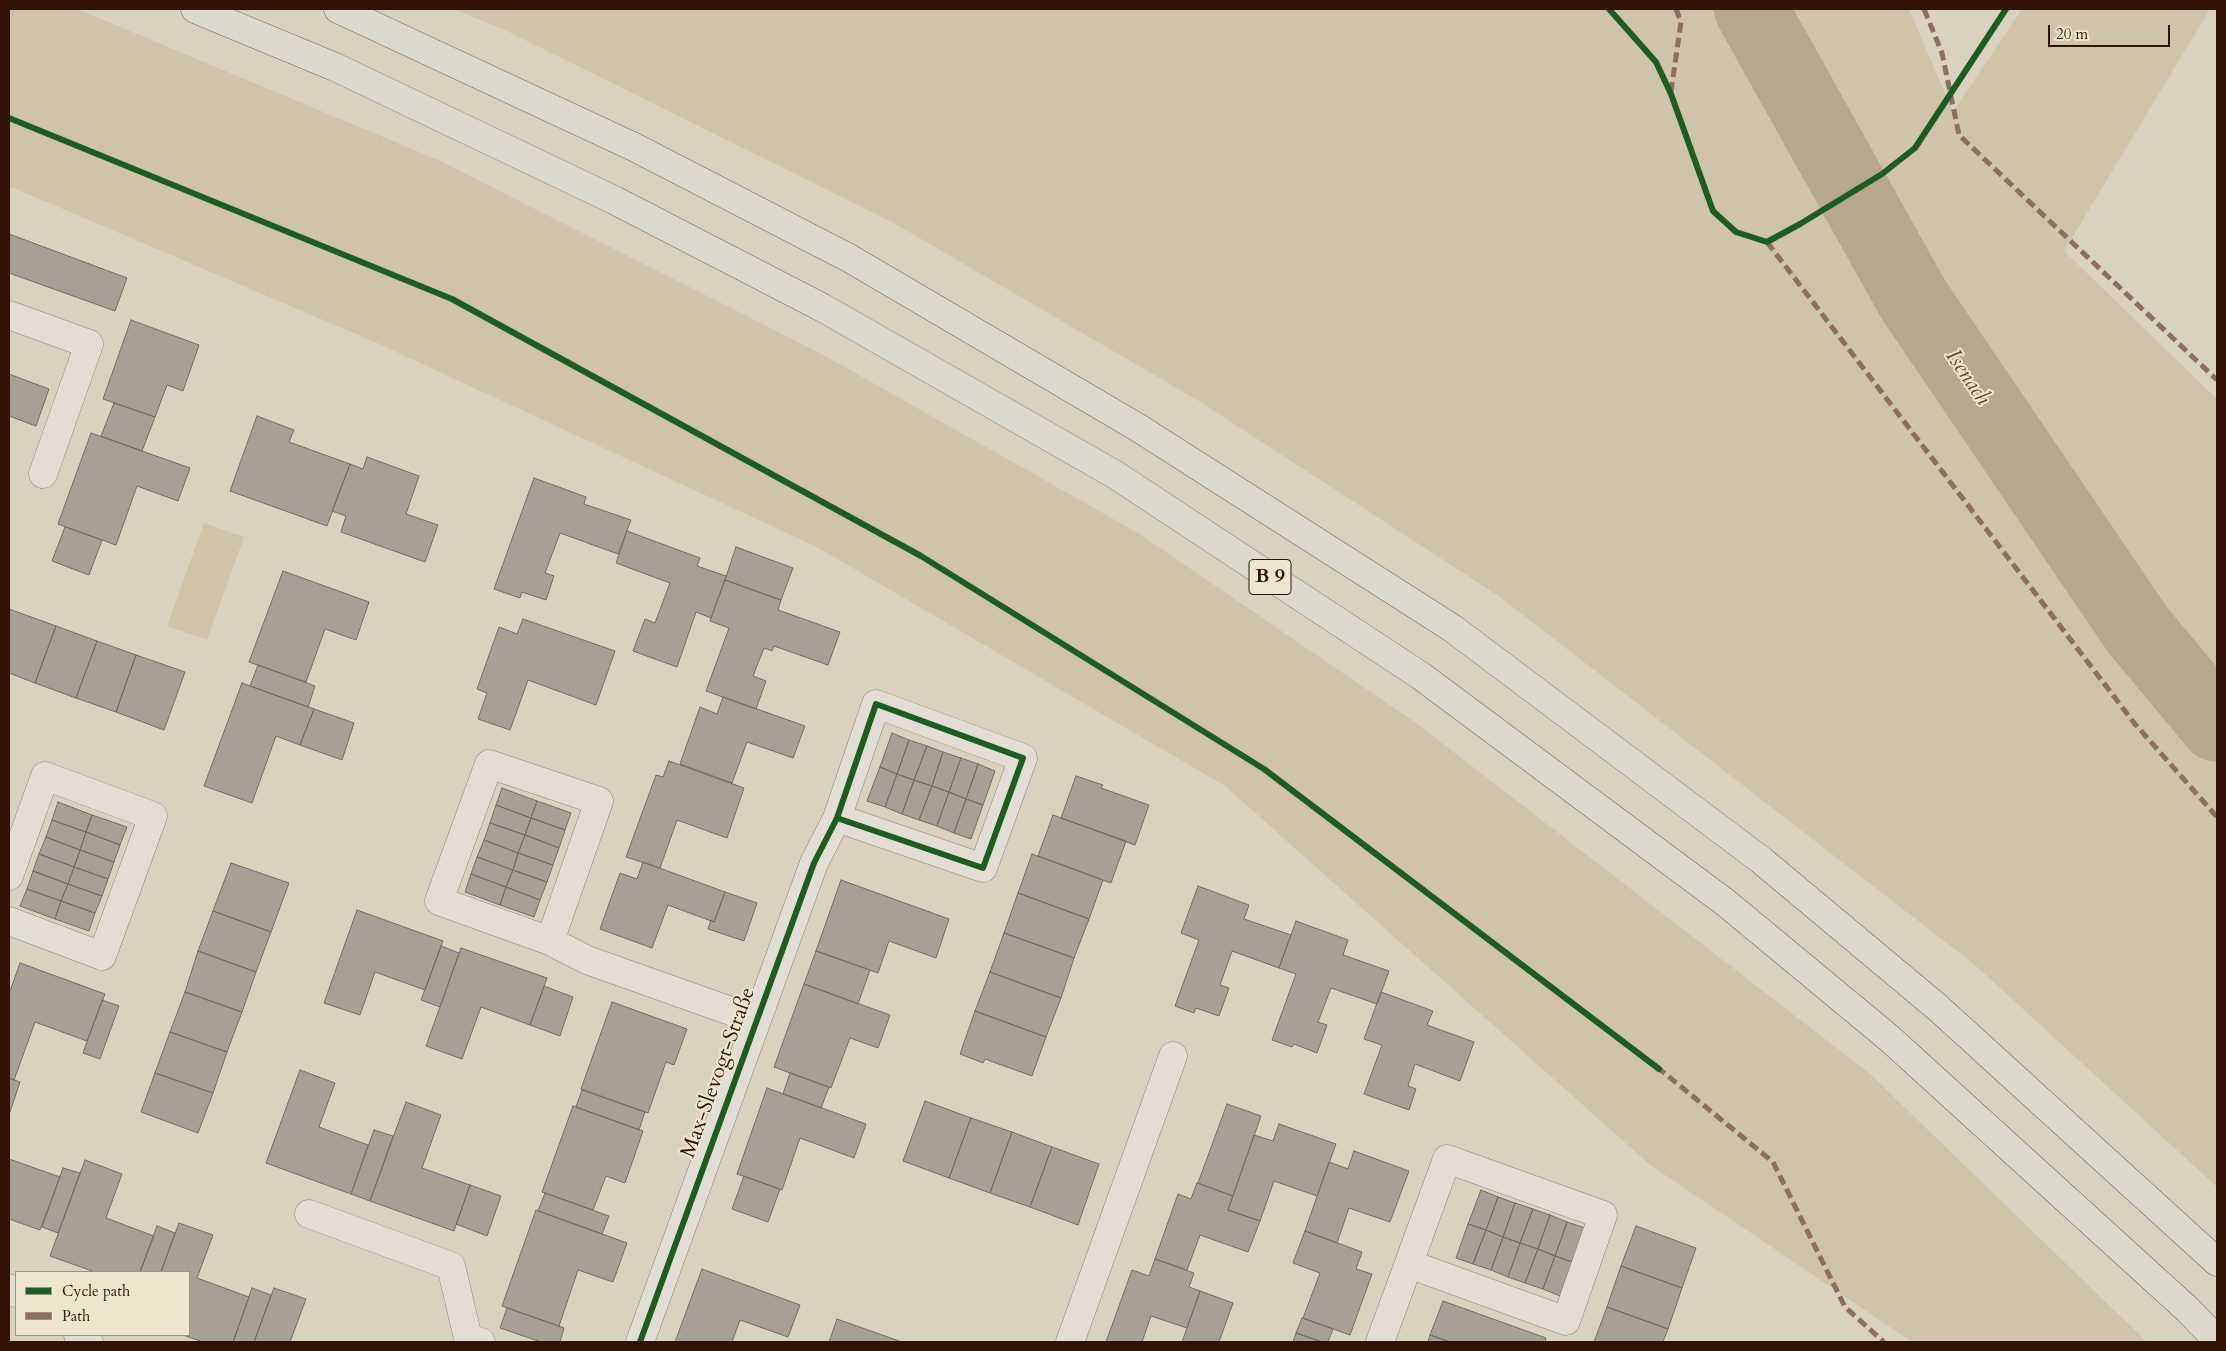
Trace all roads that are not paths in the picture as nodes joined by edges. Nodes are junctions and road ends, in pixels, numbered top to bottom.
1 (195, 9) edge
2 (338, 9) edge
3 (9, 315) edge
4 (43, 474) dead end
5 (837, 818) junction
6 (9, 876) edge
7 (9, 921) edge
8 (550, 941) junction
9 (756, 1020) junction
10 (1173, 1056) dead end
11 (309, 1214) dead end
12 (2217, 1262) edge
13 (1409, 1264) junction
14 (2217, 1340) edge
15 (480, 1342) edge
16 (640, 1342) edge
17 (1070, 1342) edge
18 (1380, 1342) edge

1 - 14 highway, B 9
2 - 12 highway, B 9
3 - 4 street
5 - 5 street, Max-Slevogt-Straße
5 - 9 street, Max-Slevogt-Straße
6 - 7 street
8 - 8 street, Max-Slevogt-Straße
8 - 9 street, Max-Slevogt-Straße
9 - 16 street, Max-Slevogt-Straße
10 - 17 street
11 - 15 street
13 - 13 street
13 - 18 street

